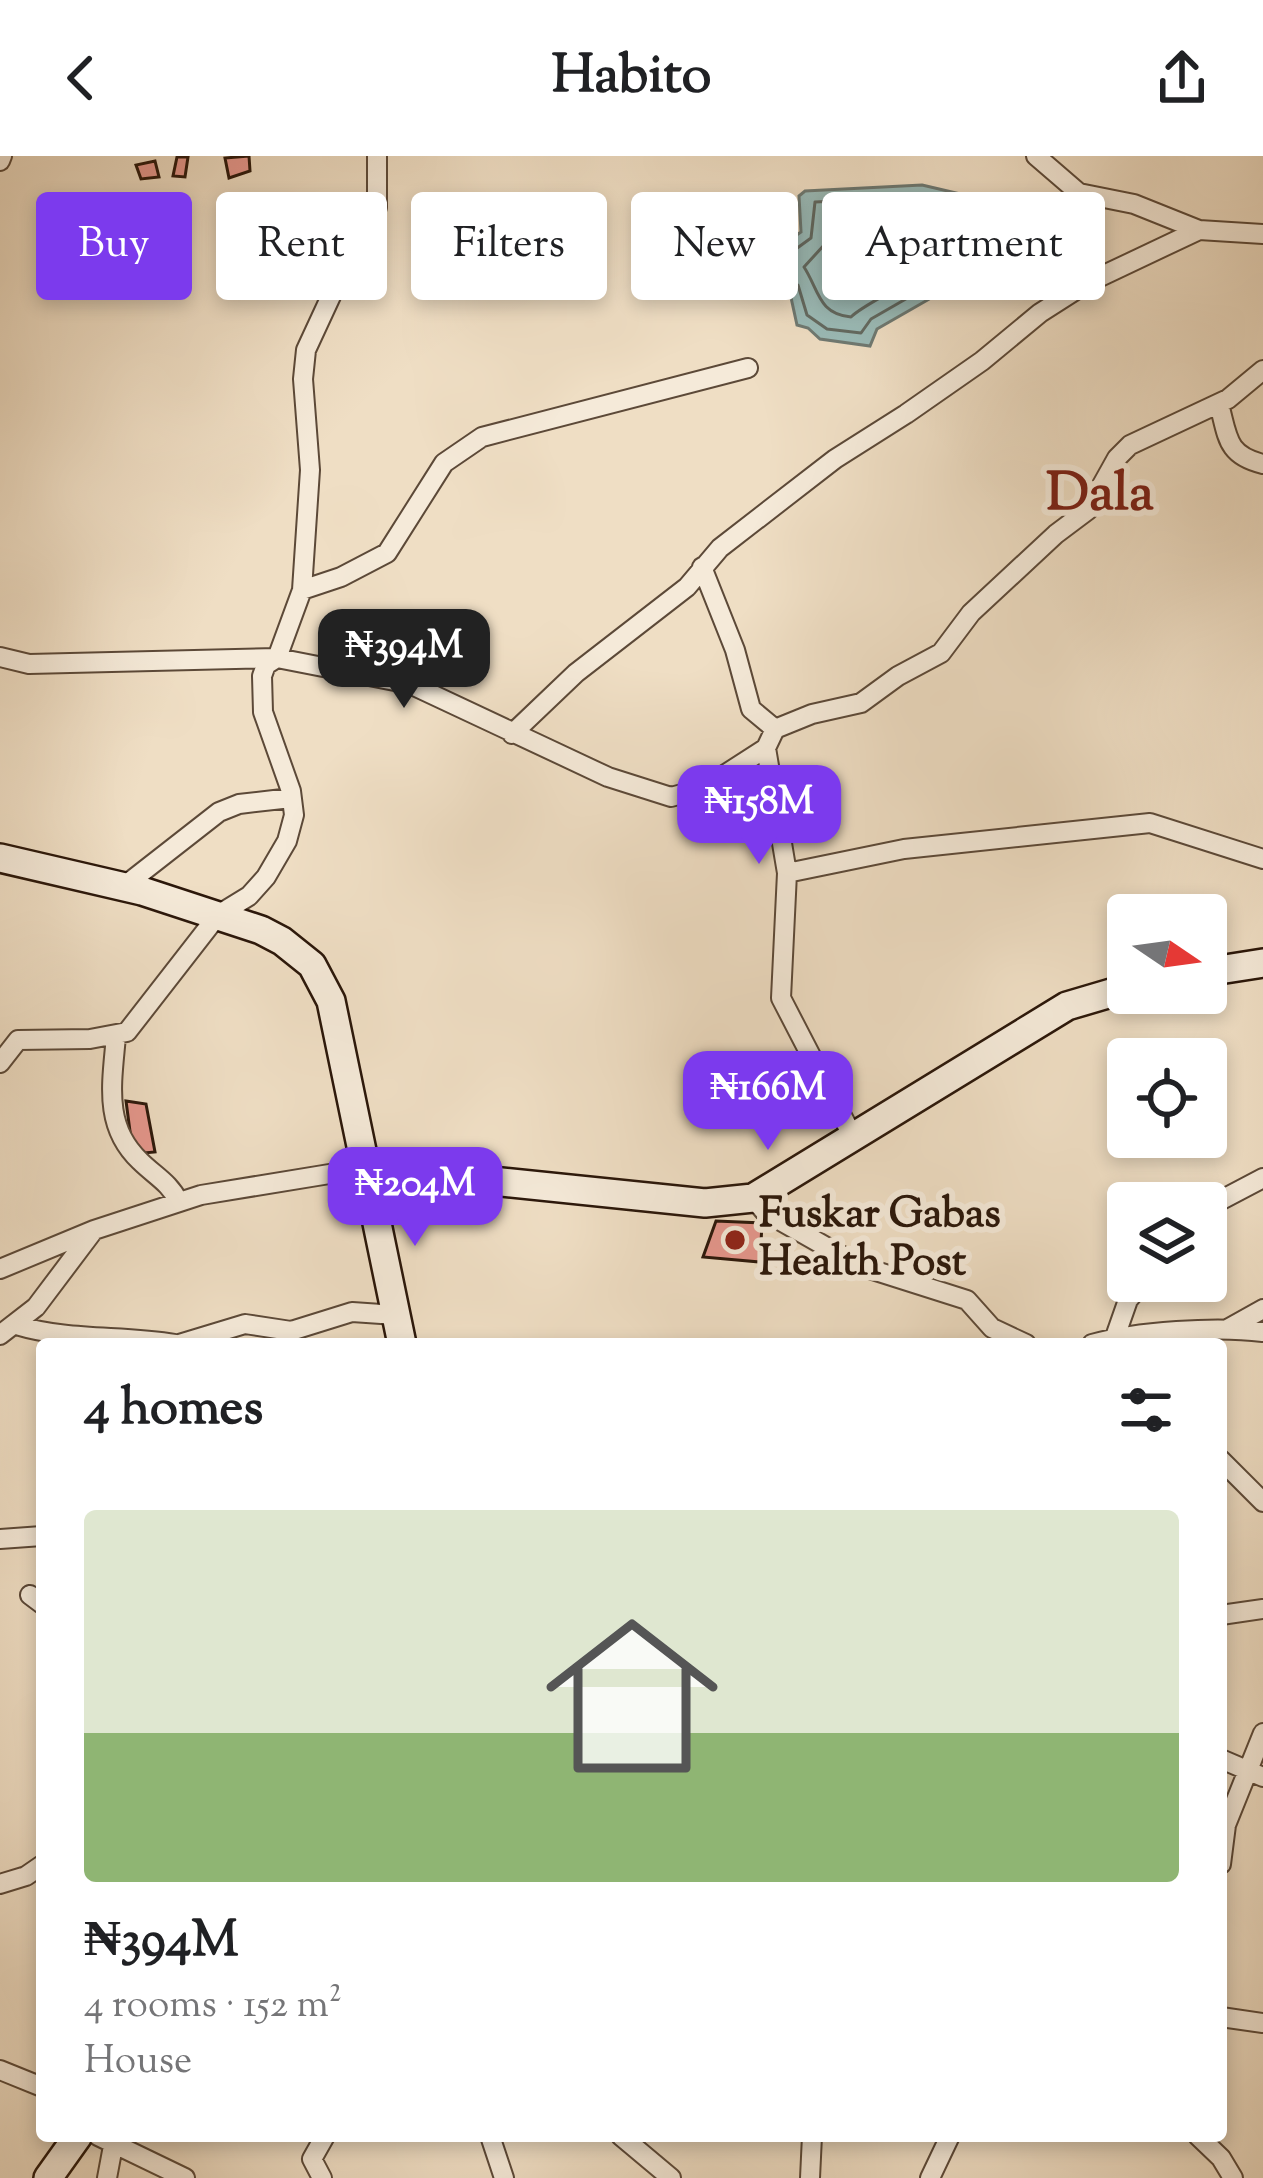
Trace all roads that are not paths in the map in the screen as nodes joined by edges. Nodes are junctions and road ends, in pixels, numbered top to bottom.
1 (377, 156) edge
2 (1036, 156) edge
3 (1078, 192) edge
4 (1105, 198) edge
5 (1199, 230) junction
6 (1263, 234) edge
7 (1105, 274) edge
8 (1060, 300) edge
9 (748, 368) dead end
10 (1263, 370) edge
11 (1219, 404) junction
12 (1263, 464) edge
13 (1263, 474) edge
14 (1263, 484) edge
15 (702, 568) junction
16 (302, 590) junction
17 (0, 657) edge
18 (278, 658) junction
19 (775, 729) junction
20 (512, 734) junction
21 (766, 748) junction
22 (291, 798) junction
23 (0, 858) edge
24 (1263, 859) edge
25 (787, 873) junction
26 (123, 887) junction
27 (218, 916) junction
28 (1263, 963) edge
29 (1227, 969) edge
30 (1107, 994) edge
31 (116, 1036) junction
32 (0, 1063) edge
33 (854, 1139) junction
34 (366, 1168) junction
35 (1263, 1178) edge
36 (1227, 1197) edge
37 (753, 1198) junction
38 (179, 1202) junction
39 (94, 1230) junction
40 (0, 1269) edge
41 (1128, 1302) edge
42 (1263, 1309) edge
43 (396, 1315) junction
44 (1228, 1328) junction
45 (8, 1330) edge
46 (1263, 1332) edge
47 (68, 1338) edge
48 (197, 1338) edge
49 (401, 1338) edge
50 (1013, 1338) edge
51 (1120, 1338) edge
52 (1144, 1338) edge
53 (1227, 1466) edge
54 (1263, 1502) edge
55 (36, 1537) edge
56 (0, 1539) edge
57 (1263, 1609) edge
58 (1227, 1614) edge
59 (1263, 1733) edge
60 (1254, 1774) edge
61 (1227, 1823) edge
62 (36, 1868) edge
63 (0, 1884) edge
64 (1227, 2018) edge
65 (1263, 2023) edge
66 (0, 2070) edge
67 (36, 2085) edge
68 (73, 2142) edge
69 (105, 2142) edge
70 (107, 2142) edge
71 (321, 2142) edge
72 (492, 2142) edge
73 (628, 2142) edge
74 (812, 2142) edge
75 (947, 2142) edge
76 (1204, 2142) edge
77 (48, 2178) edge
78 (106, 2178) edge
79 (185, 2178) edge
80 (322, 2178) edge
81 (504, 2178) edge
82 (671, 2178) edge
83 (810, 2178) edge
84 (929, 2178) edge
85 (1233, 2178) edge

1 - 16 street
2 - 3 street
4 - 5 street
5 - 6 street
5 - 7 street
8 - 15 street
9 - 16 street
10 - 11 street
11 - 12 street
11 - 19 street
13 - 14 street
15 - 19 street
15 - 20 street
16 - 18 street
17 - 18 street
18 - 20 street
18 - 22 street
19 - 21 street
20 - 21 street
21 - 25 street
22 - 26 street
22 - 27 street
23 - 26 main road
24 - 25 street
25 - 33 street
26 - 27 main road
27 - 31 street
27 - 34 main road
28 - 29 main road
30 - 33 main road
31 - 32 street
31 - 38 street
33 - 37 main road
34 - 37 main road
34 - 38 street
34 - 43 main road
35 - 36 street
37 - 50 street
38 - 39 street
39 - 40 street
39 - 45 street
41 - 51 street
42 - 44 street
43 - 48 street
43 - 49 main road
44 - 46 street
44 - 52 street
45 - 47 street
53 - 54 street
55 - 56 street
57 - 58 street
59 - 60 street
60 - 61 street
62 - 63 street
64 - 65 street
66 - 67 street
68 - 77 main road
69 - 78 street
70 - 79 street
71 - 80 street
72 - 81 street
73 - 82 street
74 - 83 street
75 - 84 street
76 - 85 street

